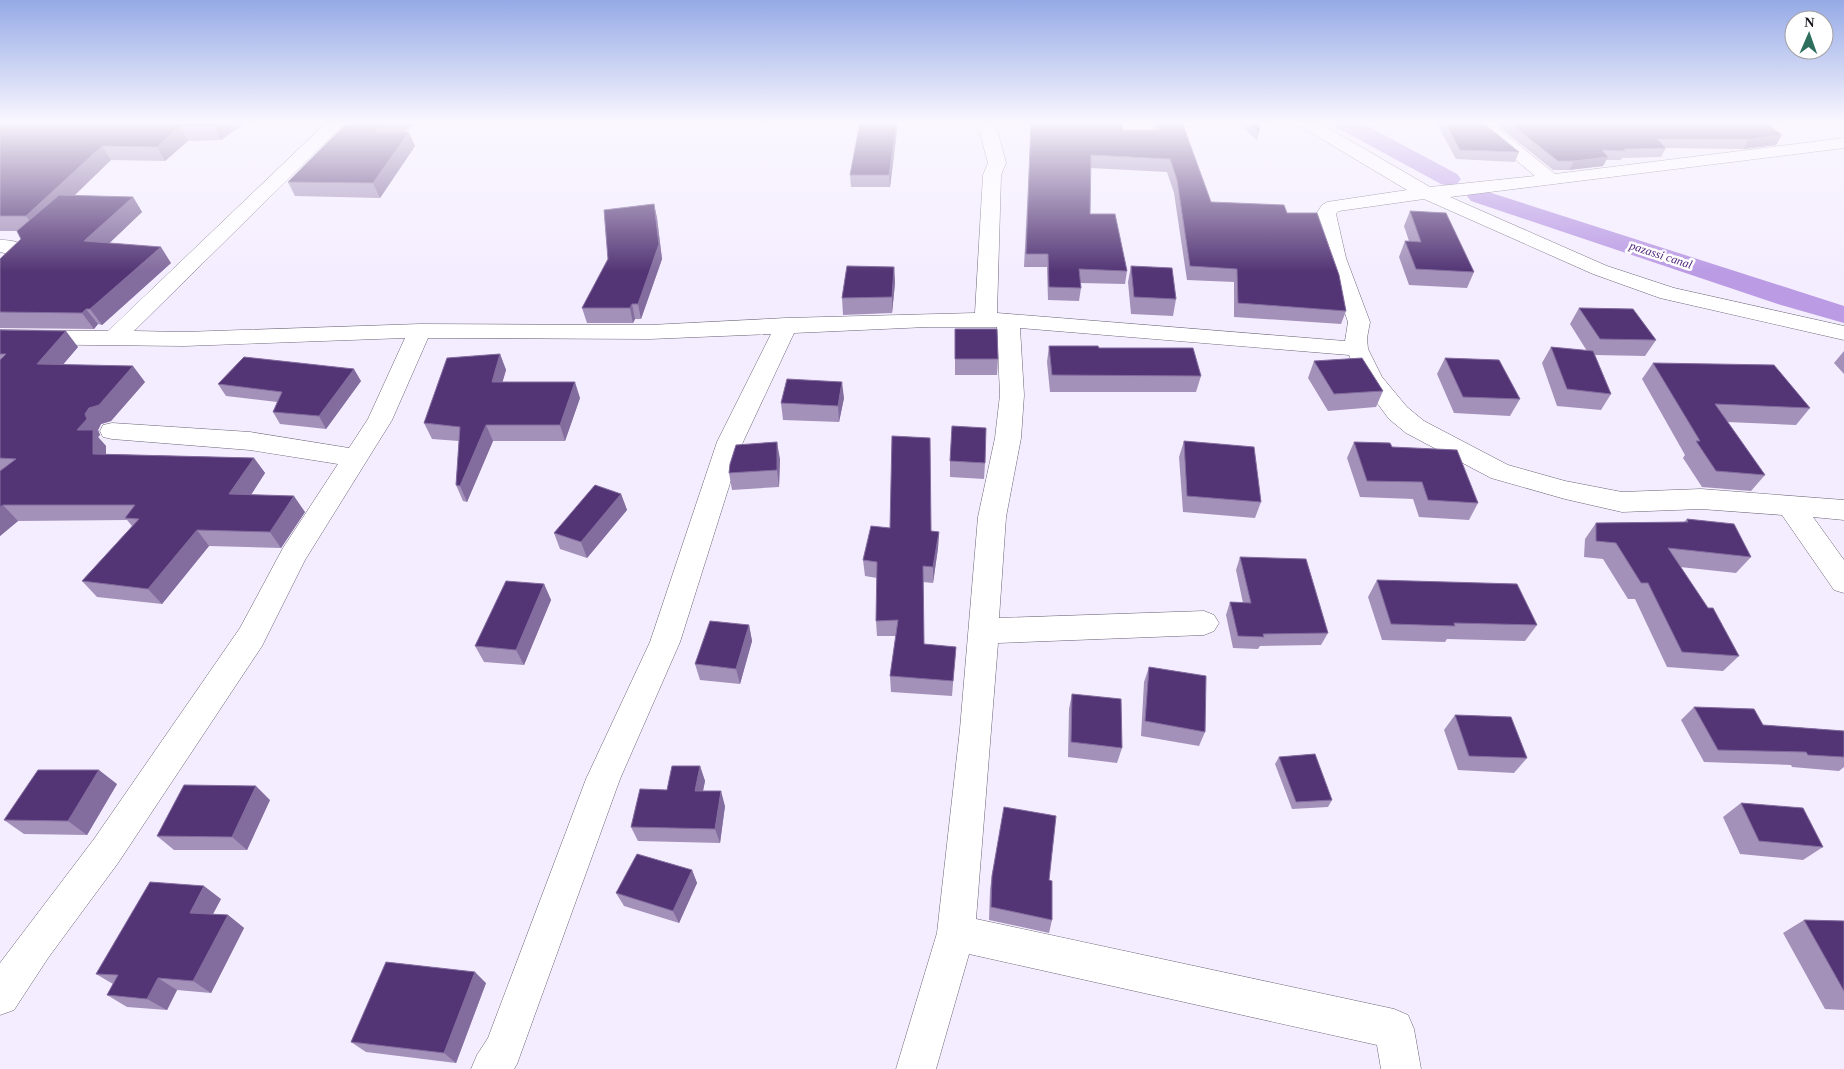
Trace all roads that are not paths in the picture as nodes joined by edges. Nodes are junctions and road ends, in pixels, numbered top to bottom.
1 (285, 172) edge
2 (993, 172) edge
3 (1391, 172) edge
4 (1541, 172) edge
5 (1608, 172) edge
6 (1550, 179) junction
7 (1428, 194) junction
8 (0, 246) edge
9 (0, 273) edge
10 (997, 320) junction
11 (786, 325) junction
12 (420, 331) junction
13 (1844, 334) edge
14 (0, 337) edge
15 (114, 338) junction
16 (1357, 349) junction
17 (112, 431) dead end
18 (356, 458) junction
19 (1791, 507) junction
20 (1844, 510) edge
21 (1844, 582) edge
22 (1204, 623) dead end
23 (984, 631) junction
24 (956, 933) junction
25 (0, 996) edge
26 (491, 1069) edge
27 (916, 1069) edge
28 (1401, 1069) edge

1 - 15 street
2 - 10 street
3 - 7 street
4 - 6 street
5 - 6 street
6 - 7 street
7 - 13 street
7 - 16 street
8 - 9 street
10 - 11 street
10 - 16 street
10 - 23 street
11 - 12 street
11 - 26 street
12 - 15 street
12 - 18 street
14 - 15 street
16 - 19 street
17 - 18 street
18 - 25 street
19 - 20 street
19 - 21 street
22 - 23 street
23 - 24 street
24 - 27 street
24 - 28 street

